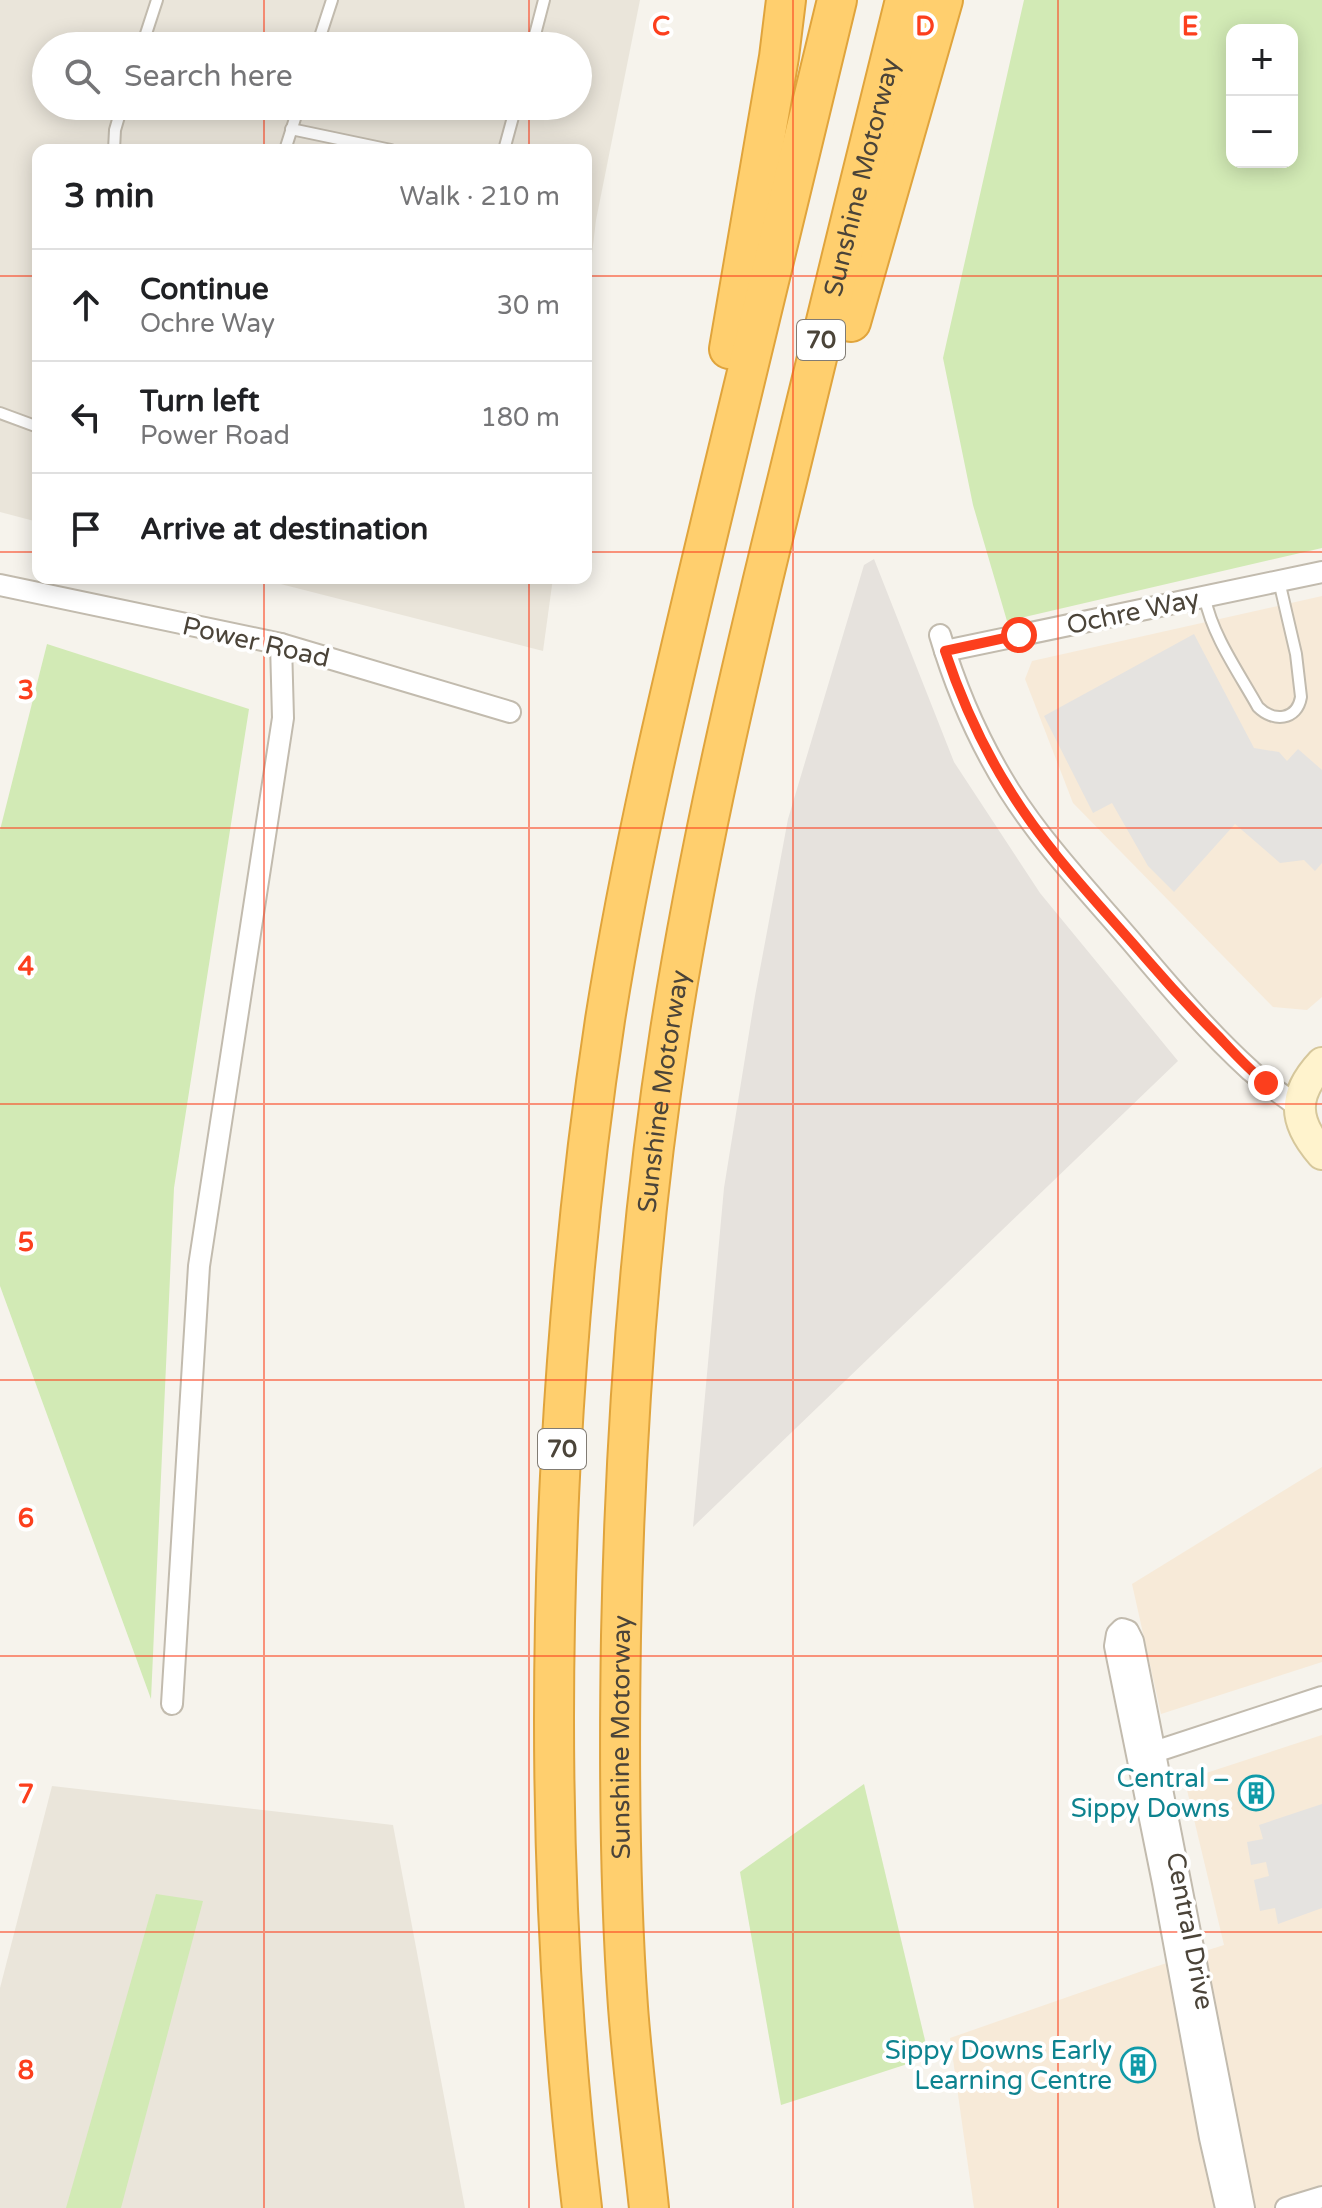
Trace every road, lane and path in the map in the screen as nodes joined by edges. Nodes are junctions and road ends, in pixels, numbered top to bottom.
1 (157, 0) edge
2 (332, 0) edge
3 (544, 0) edge
4 (786, 0) edge
5 (837, 0) edge
6 (905, 0) edge
7 (943, 0) edge
8 (147, 32) edge
9 (322, 32) edge
10 (536, 32) edge
11 (118, 120) edge
12 (294, 120) edge
13 (512, 120) edge
14 (291, 129) junction
15 (114, 144) edge
16 (287, 144) edge
17 (362, 144) edge
18 (506, 144) edge
19 (0, 413) edge
20 (32, 425) edge
21 (727, 458) junction
22 (1322, 572) edge
23 (1279, 581) junction
24 (0, 585) edge
25 (1205, 598) junction
26 (281, 644) junction
27 (739, 679) junction
28 (510, 712) dead end
29 (1322, 1063) edge
30 (1315, 1113) edge
31 (1322, 1154) edge
32 (1322, 1697) edge
33 (172, 1704) dead end
34 (1146, 1754) junction
35 (1322, 2197) edge
36 (582, 2208) edge
37 (649, 2208) edge
38 (1226, 2208) edge
39 (1244, 2208) edge
40 (1286, 2208) edge

1 - 8 lane
2 - 9 lane
3 - 10 lane
4 - 21 highway
5 - 21 highway, 70
6 - 27 highway, Sunshine Motorway / 70
7 - 27 highway
11 - 15 lane
12 - 14 lane
13 - 18 lane
14 - 16 lane
14 - 17 lane
19 - 20 lane
21 - 36 highway, 70
22 - 23 street, Ochre Way
23 - 25 street, Ochre Way
23 - 25 lane
24 - 26 street, Power Road
25 - 30 street, Ochre Way
26 - 28 street, Power Road
26 - 33 street
27 - 37 highway, Sunshine Motorway / 70
29 - 30 main road
30 - 31 main road
32 - 34 street
34 - 34 street, Central Drive
34 - 38 street, Central Drive
34 - 39 street, Central Drive
35 - 40 street

